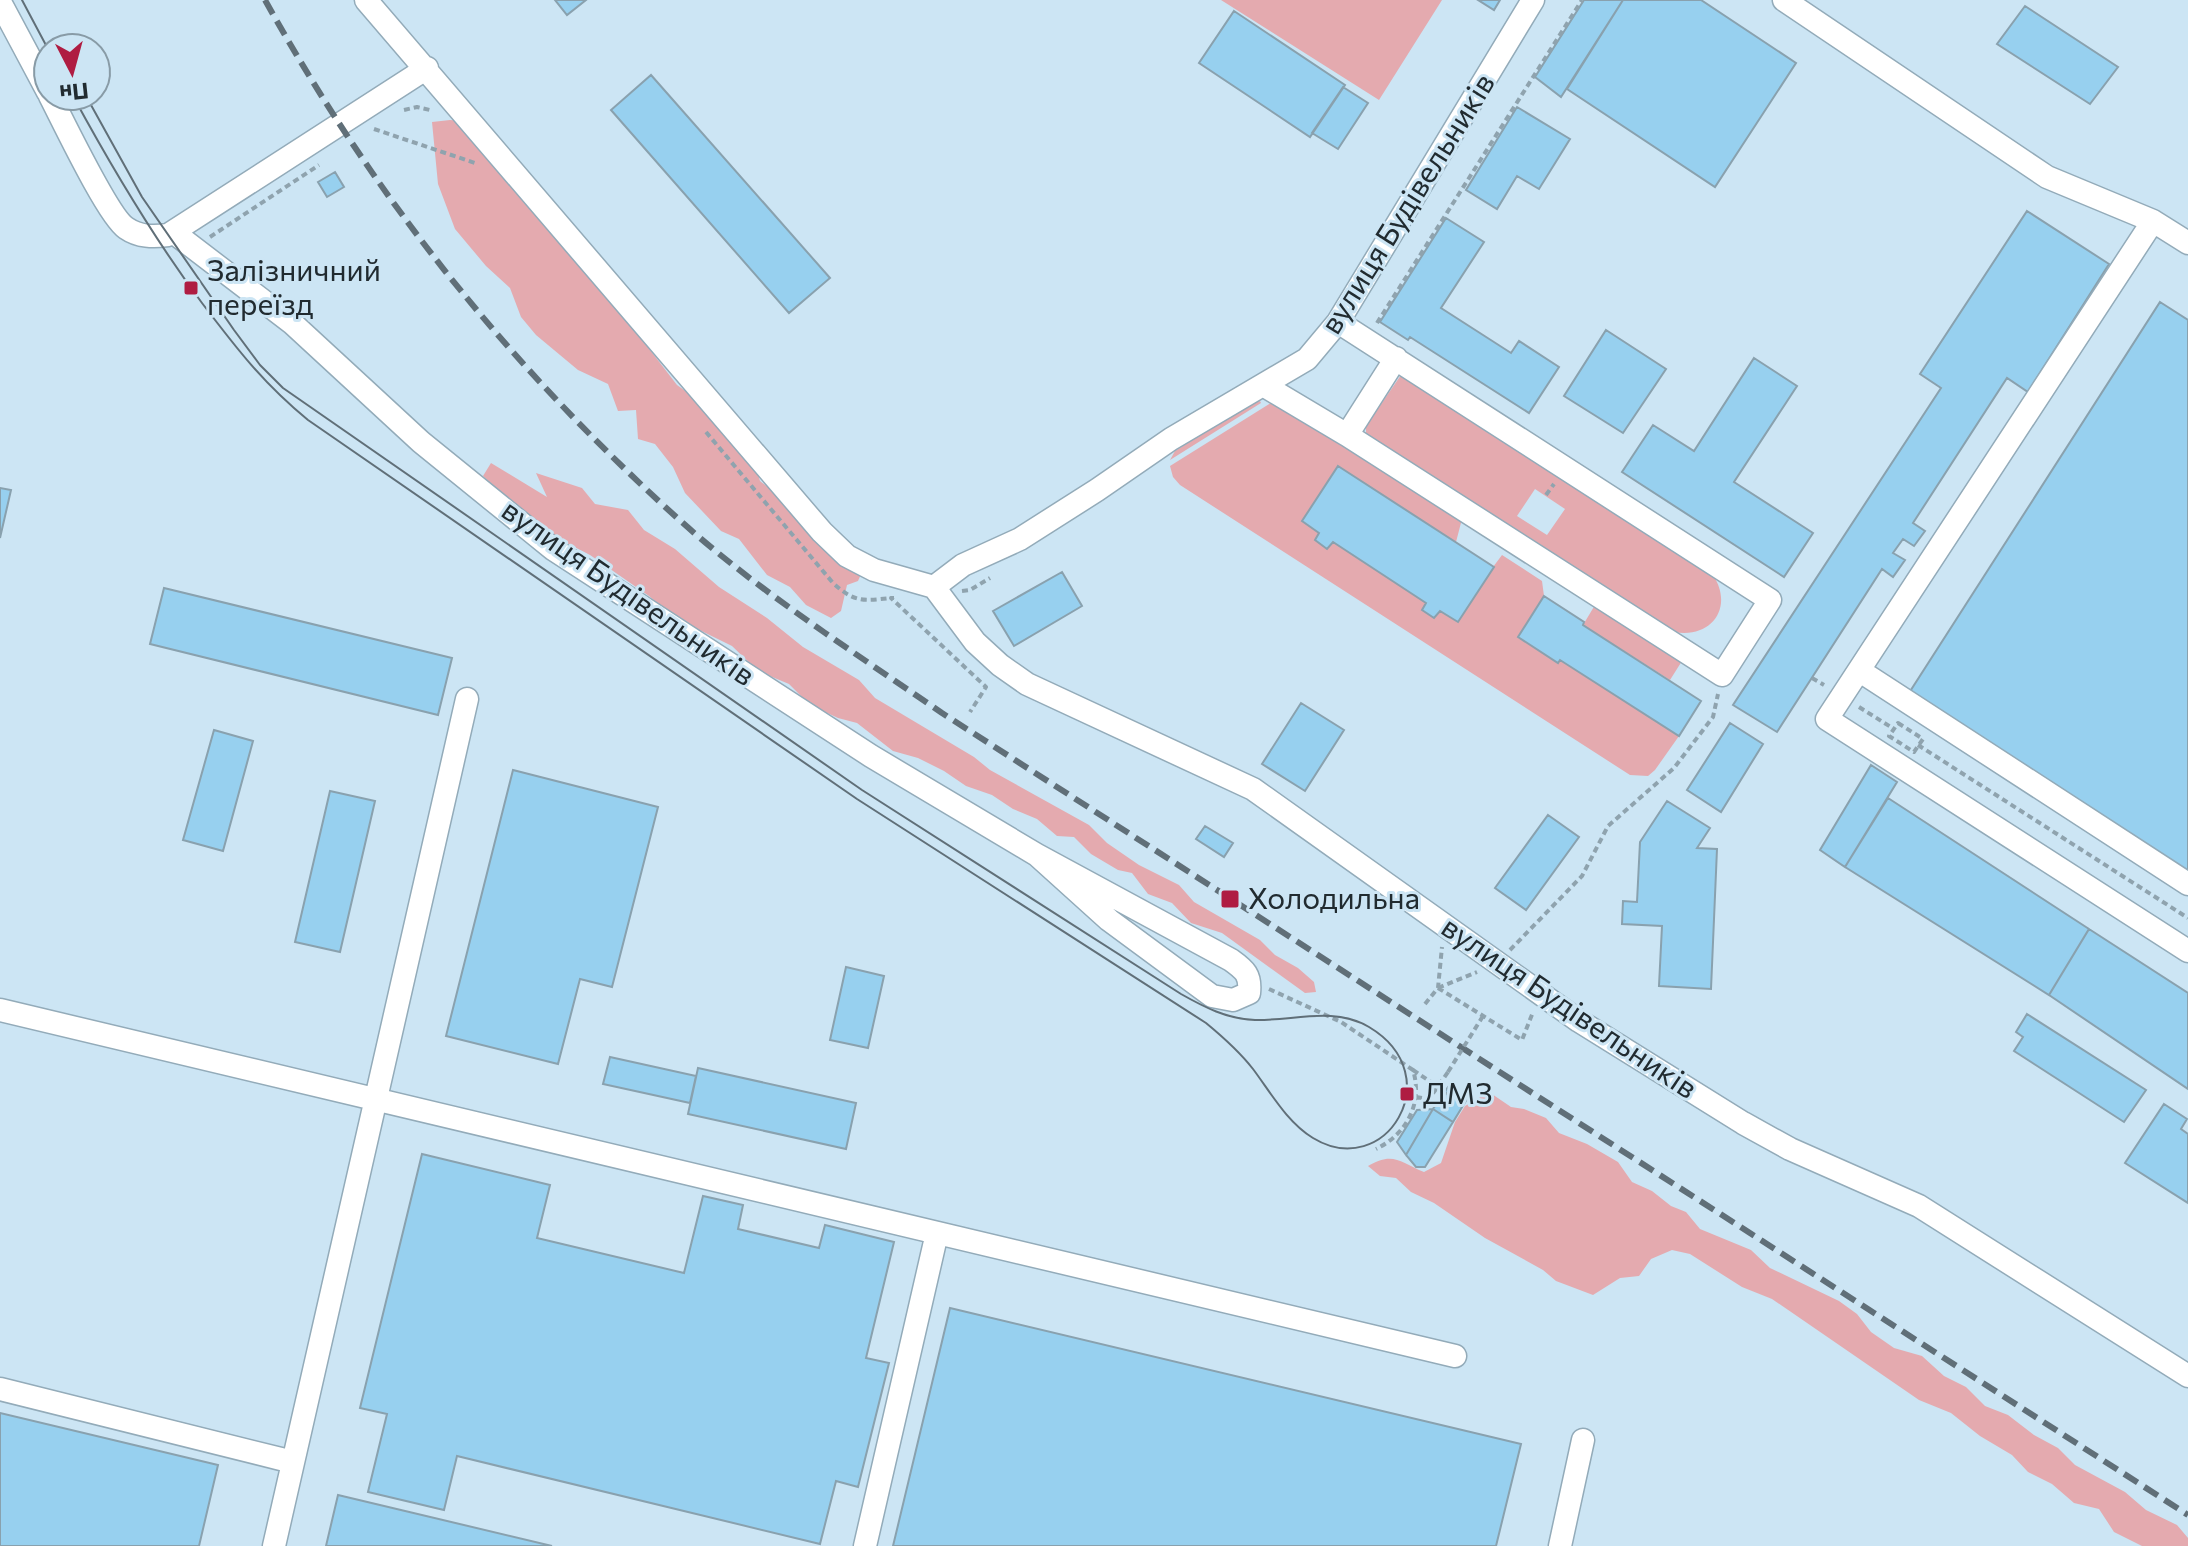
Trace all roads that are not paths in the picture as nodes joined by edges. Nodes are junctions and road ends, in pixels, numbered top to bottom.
1 (366, 0) edge
2 (1533, 0) edge
3 (1784, 0) edge
4 (0, 2) edge
5 (32, 62) edge
6 (427, 68) junction
7 (59, 112) edge
8 (2153, 221) junction
9 (173, 232) junction
10 (2188, 243) edge
11 (1338, 322) junction
12 (1396, 358) junction
13 (1263, 385) junction
14 (1347, 435) junction
15 (934, 587) junction
16 (1860, 671) junction
17 (467, 699) dead end
18 (1037, 855) junction
19 (2188, 884) edge
20 (2188, 951) edge
21 (0, 1010) edge
22 (377, 1099) junction
23 (937, 1233) junction
24 (1455, 1356) dead end
25 (2188, 1376) edge
26 (0, 1389) edge
27 (1583, 1440) dead end
28 (293, 1462) junction
29 (274, 1546) edge
30 (865, 1546) edge
31 (1560, 1546) edge

1 - 6 street
2 - 11 street, вулиця Будівельників
3 - 8 street
4 - 5 street
6 - 9 street
6 - 15 street
7 - 9 street
8 - 10 street
8 - 16 street
9 - 18 street, вулиця Будівельників
11 - 12 street
11 - 13 street, вулиця Будівельників
12 - 14 street
12 - 14 street
13 - 14 street
13 - 15 street, вулиця Будівельників
15 - 25 street, вулиця Будівельників
16 - 19 street
16 - 20 street
17 - 22 street
18 - 18 street, вулиця Будівельників
21 - 22 street
22 - 23 street
22 - 28 street
23 - 24 street
23 - 30 street
26 - 28 street
27 - 31 street
28 - 29 street

